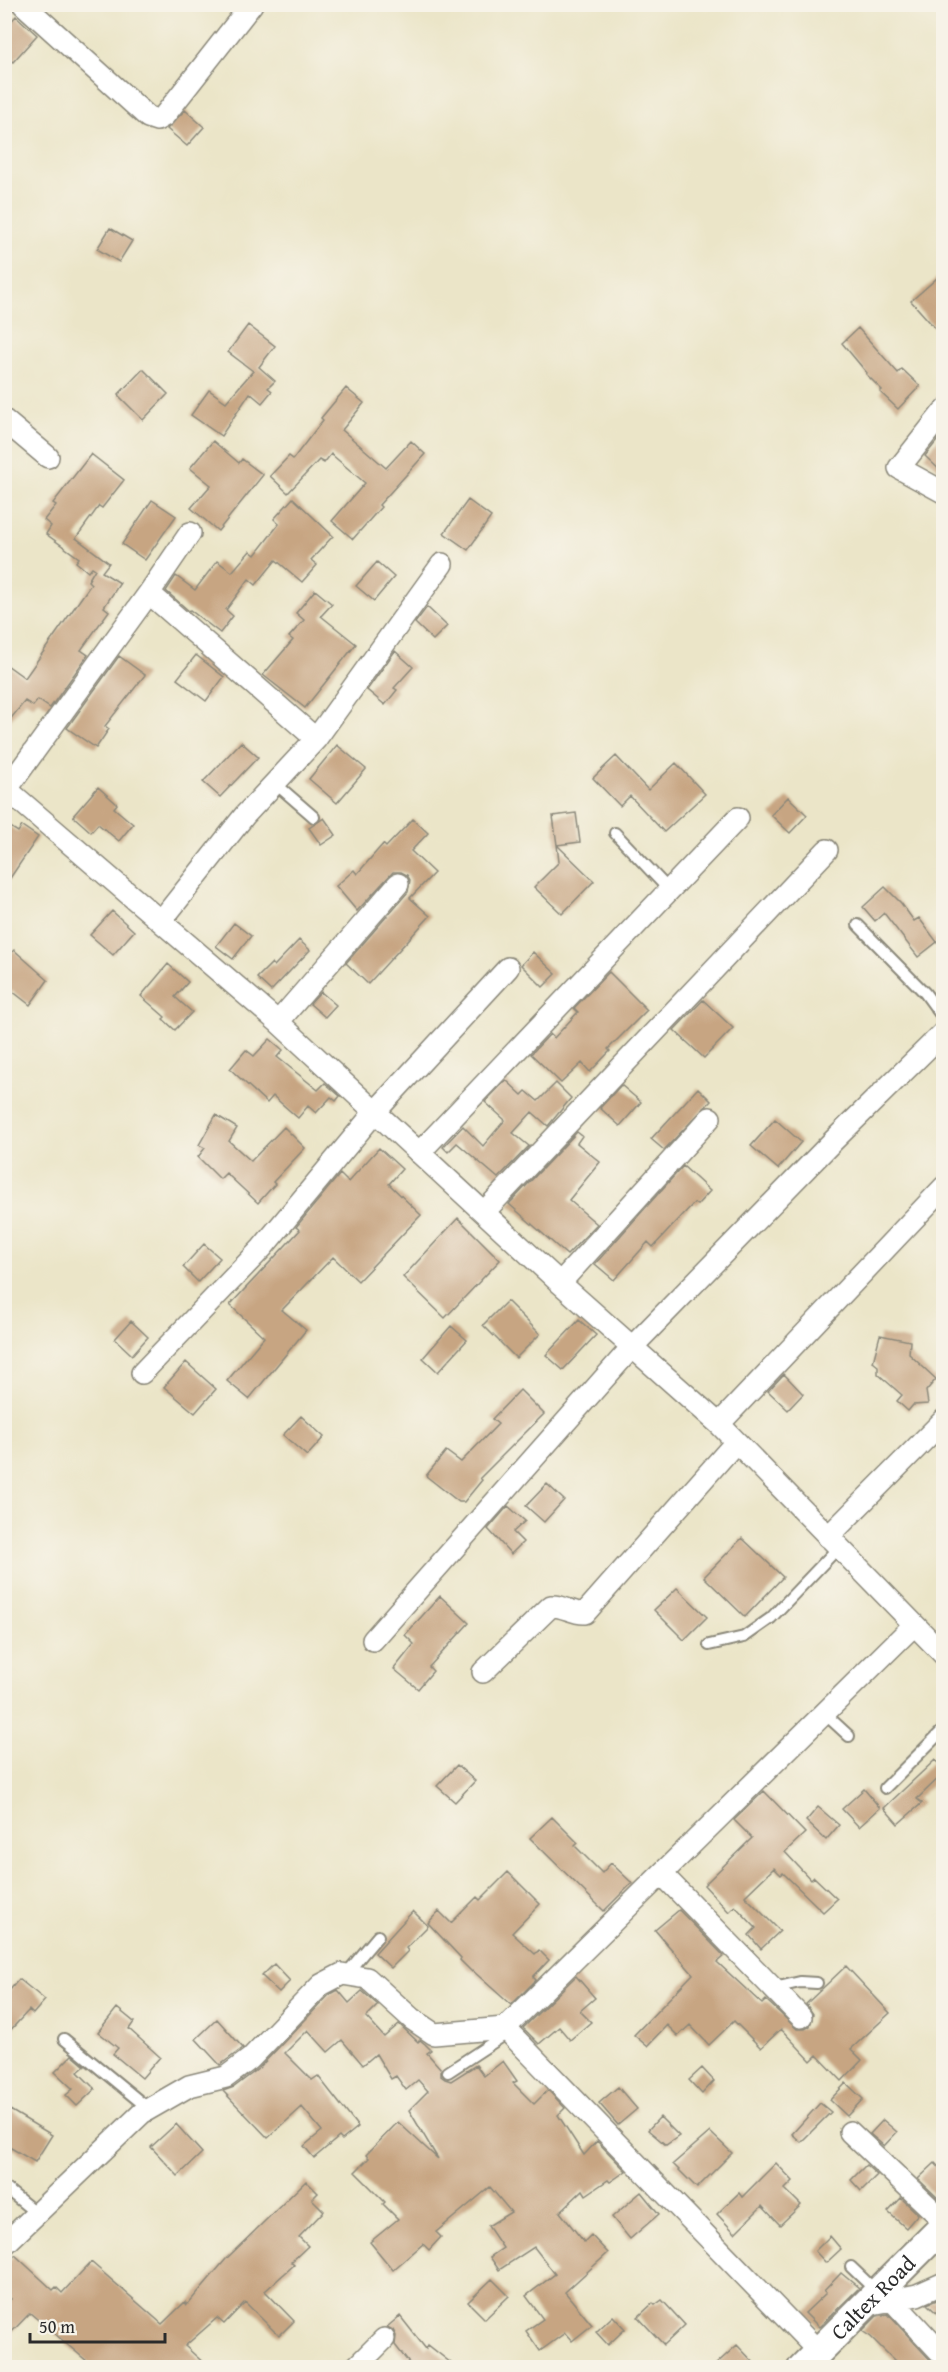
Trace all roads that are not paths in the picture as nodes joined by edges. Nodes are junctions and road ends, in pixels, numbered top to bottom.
1 (23, 4) edge
2 (252, 4) edge
3 (944, 411) edge
4 (4, 420) edge
5 (48, 456) dead end
6 (943, 492) edge
7 (190, 533) dead end
8 (442, 564) dead end
9 (149, 593) junction
10 (316, 739) junction
11 (276, 784) junction
12 (5, 790) edge
13 (314, 817) dead end
14 (738, 818) dead end
15 (615, 833) dead end
16 (827, 850) dead end
17 (398, 884) dead end
18 (669, 890) junction
19 (161, 921) junction
20 (858, 926) dead end
21 (508, 968) dead end
22 (944, 1019) edge
23 (278, 1022) junction
24 (944, 1032) edge
25 (375, 1112) junction
26 (710, 1118) dead end
27 (419, 1153) junction
28 (944, 1187) edge
29 (484, 1212) junction
30 (560, 1283) junction
31 (632, 1347) junction
32 (142, 1373) dead end
33 (944, 1420) edge
34 (719, 1424) junction
35 (736, 1442) junction
36 (833, 1543) junction
37 (914, 1625) junction
38 (373, 1640) dead end
39 (709, 1645) dead end
40 (944, 1655) edge
41 (483, 1672) dead end
42 (824, 1713) junction
43 (944, 1729) edge
44 (849, 1736) dead end
45 (885, 1788) dead end
46 (662, 1874) junction
47 (378, 1936) dead end
48 (346, 1975) junction
49 (817, 1983) dead end
50 (774, 1988) junction
51 (801, 2018) dead end
52 (507, 2030) junction
53 (64, 2038) dead end
54 (448, 2072) dead end
55 (149, 2109) junction
56 (850, 2132) dead end
57 (4, 2187) edge
58 (36, 2213) junction
59 (944, 2221) edge
60 (944, 2226) edge
61 (4, 2245) edge
62 (851, 2267) dead end
63 (944, 2283) edge
64 (879, 2299) junction
65 (384, 2339) dead end
66 (944, 2356) edge
67 (810, 2360) edge
68 (355, 2367) edge

1 - 2 street
3 - 6 street
4 - 5 street
7 - 9 street
8 - 10 street
9 - 10 street
9 - 12 street
10 - 11 street
11 - 13 lane
11 - 19 street
12 - 19 street
14 - 18 street
15 - 18 lane
16 - 29 street
17 - 23 street
18 - 27 street
19 - 23 street
20 - 22 lane
21 - 25 street
23 - 25 street
24 - 31 street
25 - 27 street
25 - 32 street
26 - 30 street
27 - 29 street
28 - 34 street
29 - 30 street
30 - 31 street
31 - 34 street
31 - 38 street
33 - 36 street
34 - 35 street
35 - 36 street
35 - 41 street
36 - 37 street
36 - 39 lane
37 - 40 street
37 - 42 street
42 - 44 lane
42 - 46 street
43 - 45 lane
46 - 50 street
46 - 52 street
47 - 48 lane
48 - 52 street
48 - 55 street
49 - 50 lane
50 - 51 street
52 - 54 lane
52 - 67 street
53 - 55 lane
55 - 58 street
56 - 59 street
57 - 58 lane
58 - 61 street
60 - 64 street, Caltex Road
62 - 64 lane
63 - 64 street
64 - 66 street
64 - 67 street, Caltex Road
65 - 68 street

